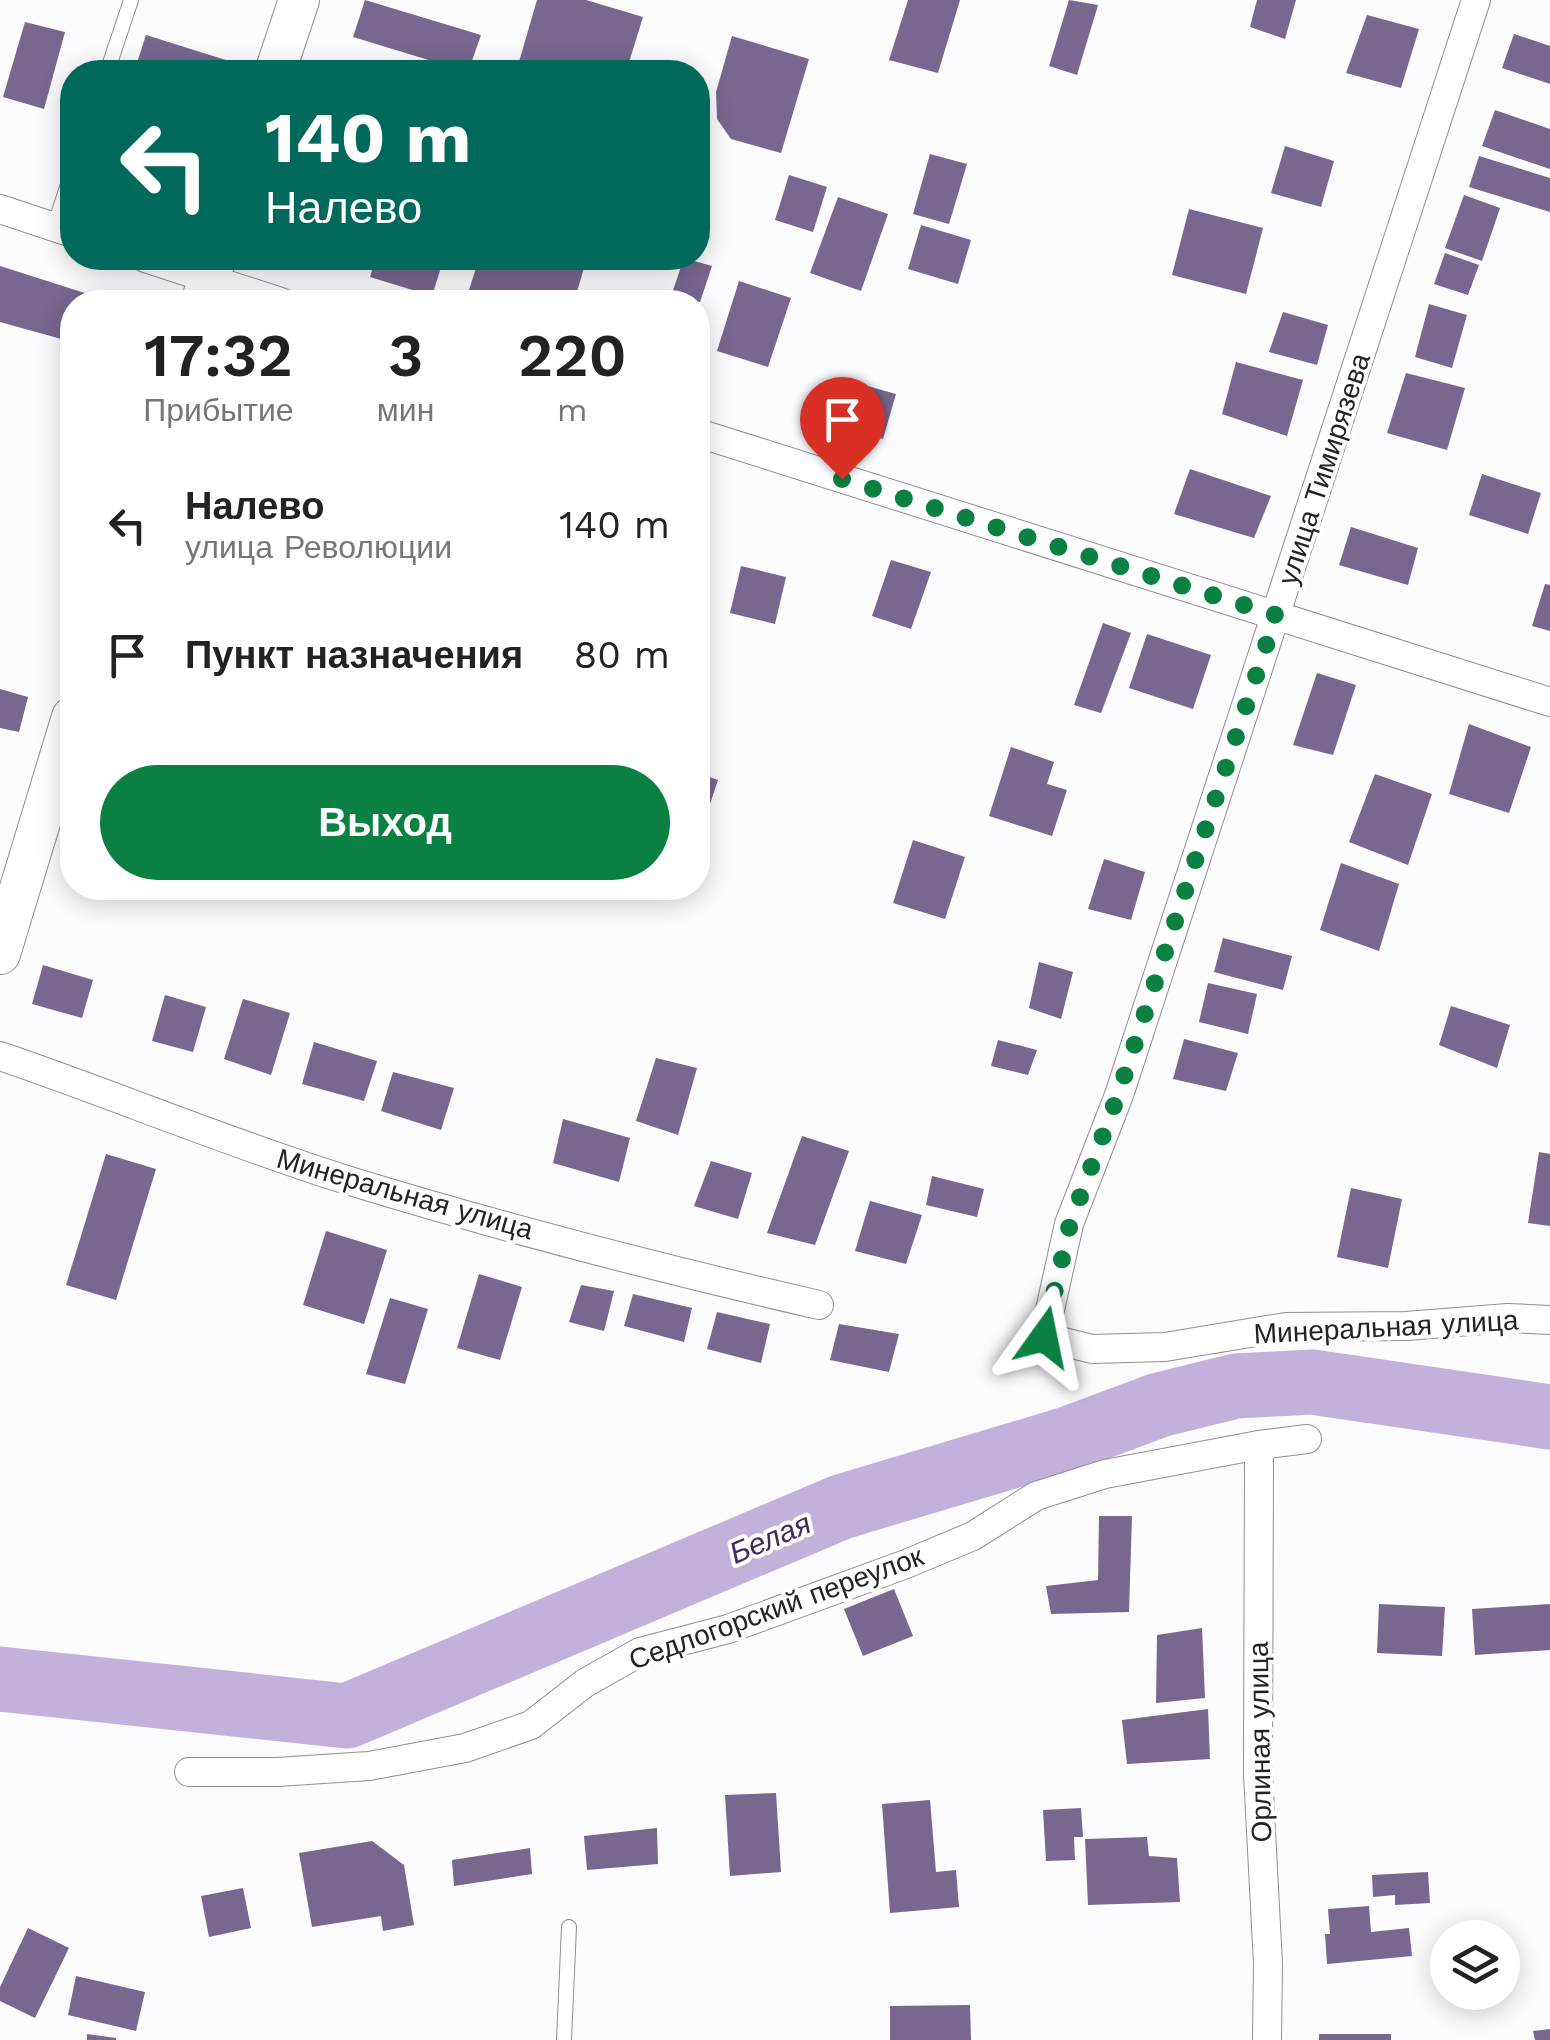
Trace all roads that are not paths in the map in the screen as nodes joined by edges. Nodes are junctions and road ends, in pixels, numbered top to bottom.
1 (132, 0) edge
2 (299, 0) edge
3 (1476, 0) edge
4 (110, 60) edge
5 (280, 60) edge
6 (0, 209) edge
7 (60, 229) edge
8 (179, 270) edge
9 (208, 280) edge
10 (241, 290) edge
11 (710, 438) edge
12 (1276, 615) junction
13 (1550, 702) edge
14 (60, 756) edge
15 (0, 954) edge
16 (0, 1056) edge
17 (819, 1305) dead end
18 (1550, 1320) edge
19 (1044, 1337) joint
20 (1307, 1439) dead end
21 (1260, 1444) junction
22 (189, 1772) dead end
23 (569, 1926) dead end
24 (564, 2040) edge
25 (1267, 2040) edge

1 - 4 lane
2 - 5 main road
3 - 12 street, улица Тимирязева
6 - 7 street
8 - 9 street
9 - 10 street
11 - 12 street
12 - 13 street
12 - 19 street, улица Тимирязева
14 - 15 main road
16 - 17 street, Минеральная улица
18 - 19 street, Минеральная улица
20 - 21 street, Седлогорский переулок
21 - 22 street, Седлогорский переулок
21 - 25 street, Орлиная улица
23 - 24 lane

